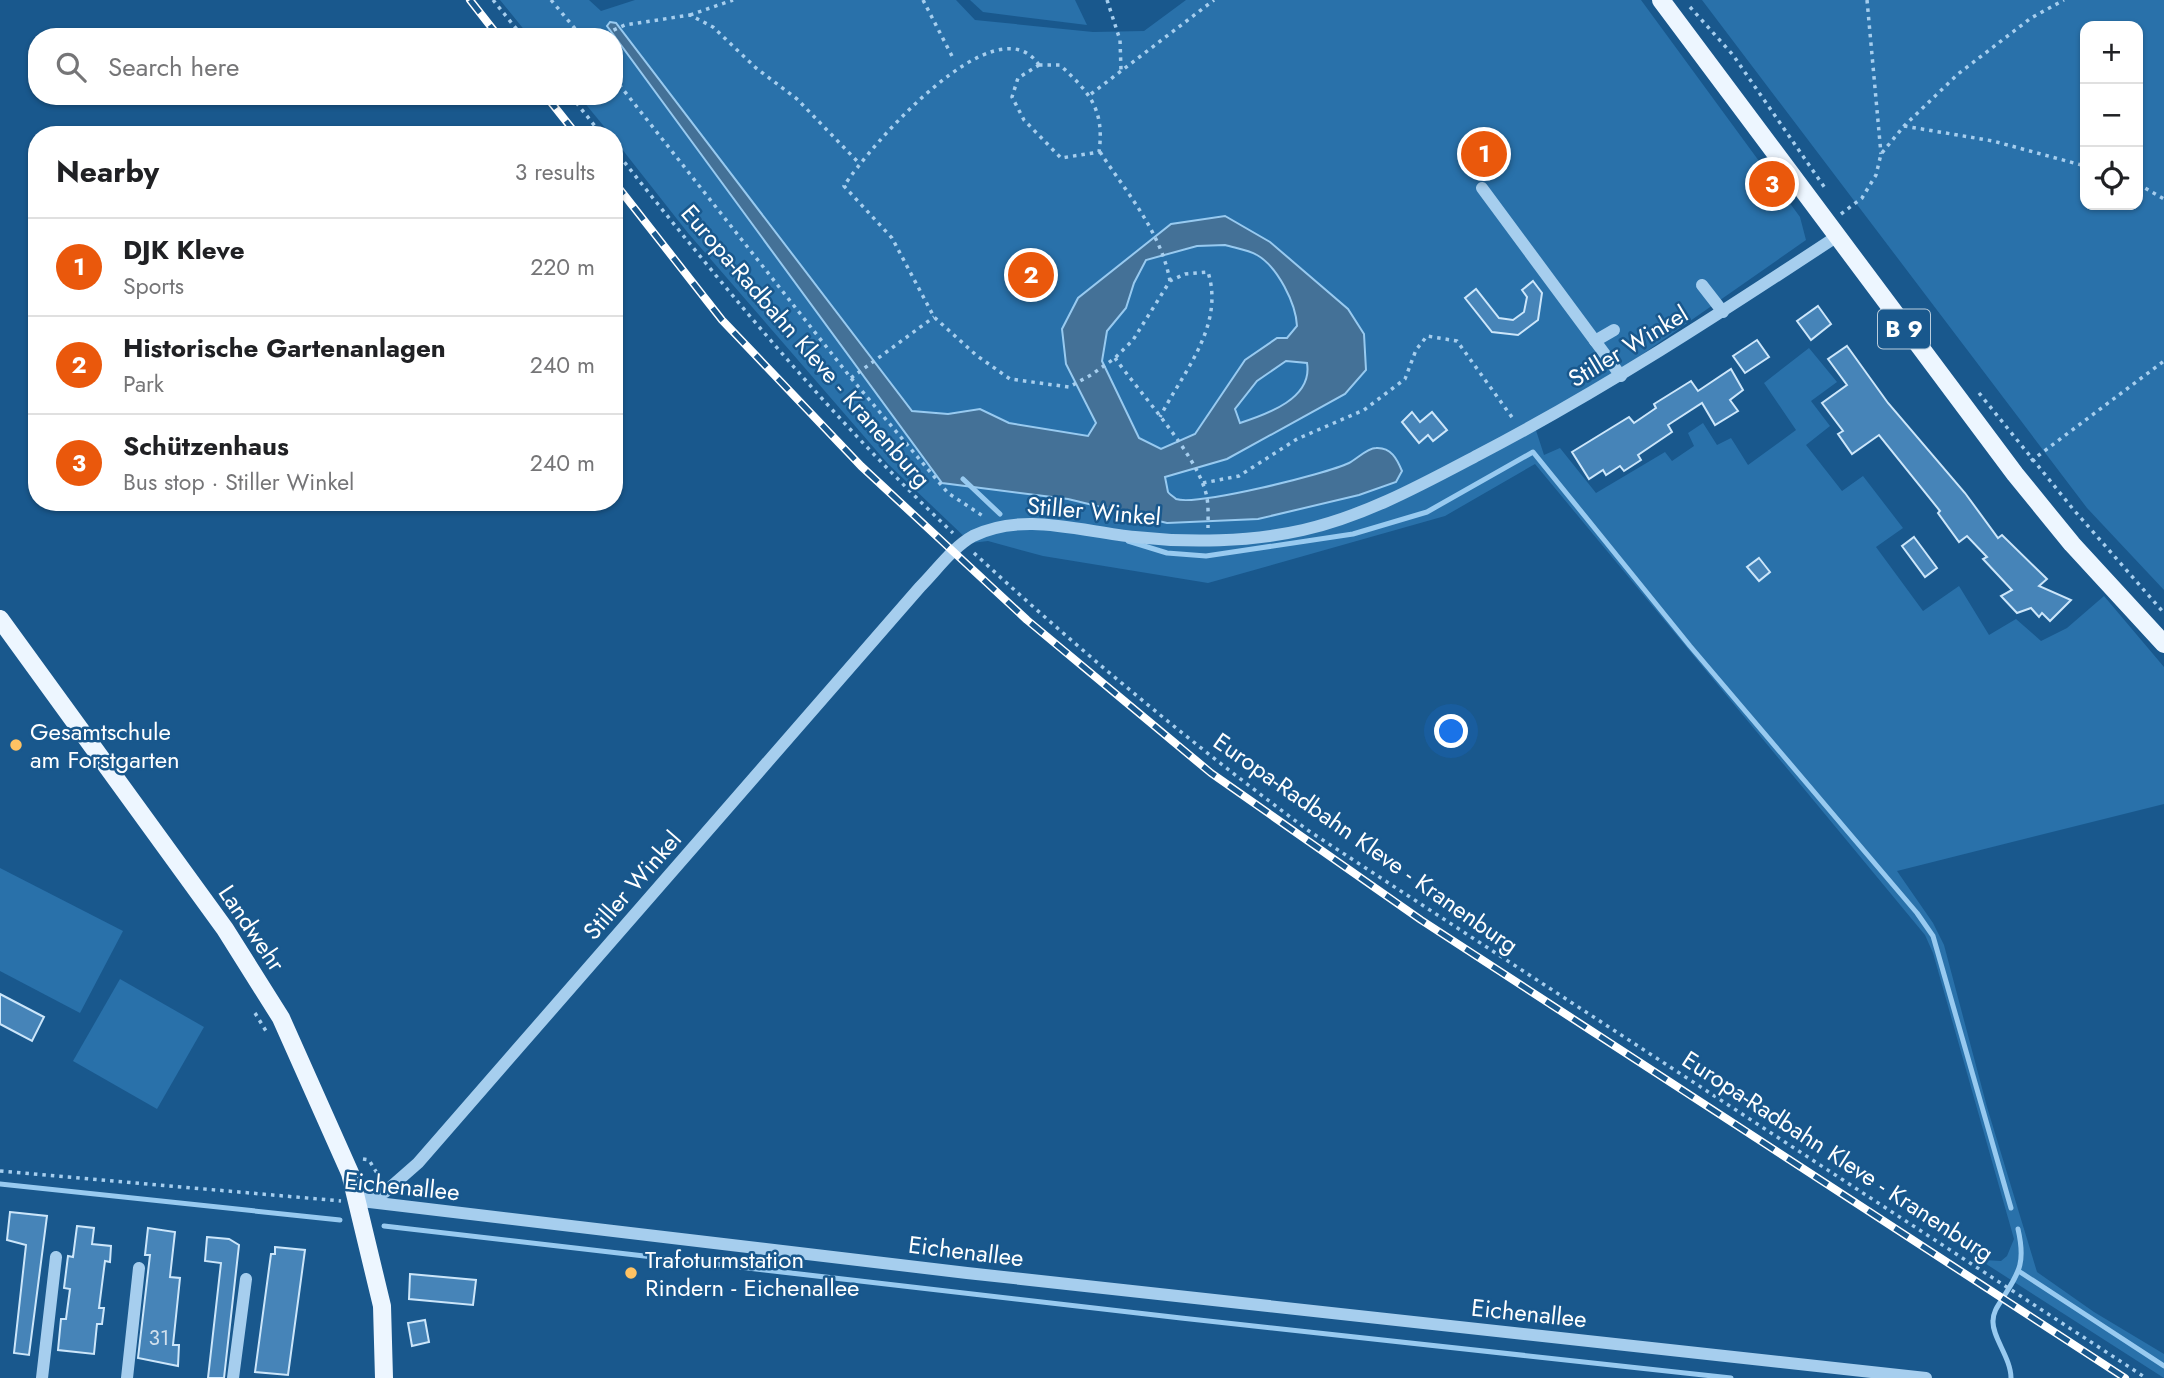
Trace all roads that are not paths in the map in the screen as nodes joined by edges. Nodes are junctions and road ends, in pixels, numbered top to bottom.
1 (1661, 0) edge
2 (1482, 188) dead end
3 (1836, 237) junction
4 (1702, 285) dead end
5 (1723, 312) junction
6 (1614, 330) dead end
7 (1595, 341) junction
8 (1621, 376) junction
9 (0, 619) edge
10 (2164, 645) edge
11 (348, 1205) junction
12 (56, 1258) dead end
13 (139, 1268) dead end
14 (246, 1279) dead end
15 (42, 1378) edge
16 (127, 1378) edge
17 (233, 1378) edge
18 (384, 1378) edge
19 (1926, 1378) edge

1 - 3 main road, B 9
2 - 7 street
3 - 5 street, Stiller Winkel
3 - 10 main road, B 9
4 - 5 street
5 - 8 street, Stiller Winkel
6 - 7 street
7 - 8 street
8 - 11 street, Stiller Winkel
9 - 11 main road, Landwehr
11 - 18 main road, Landwehr
11 - 19 street, Eichenallee
12 - 15 street
13 - 16 street
14 - 17 street

